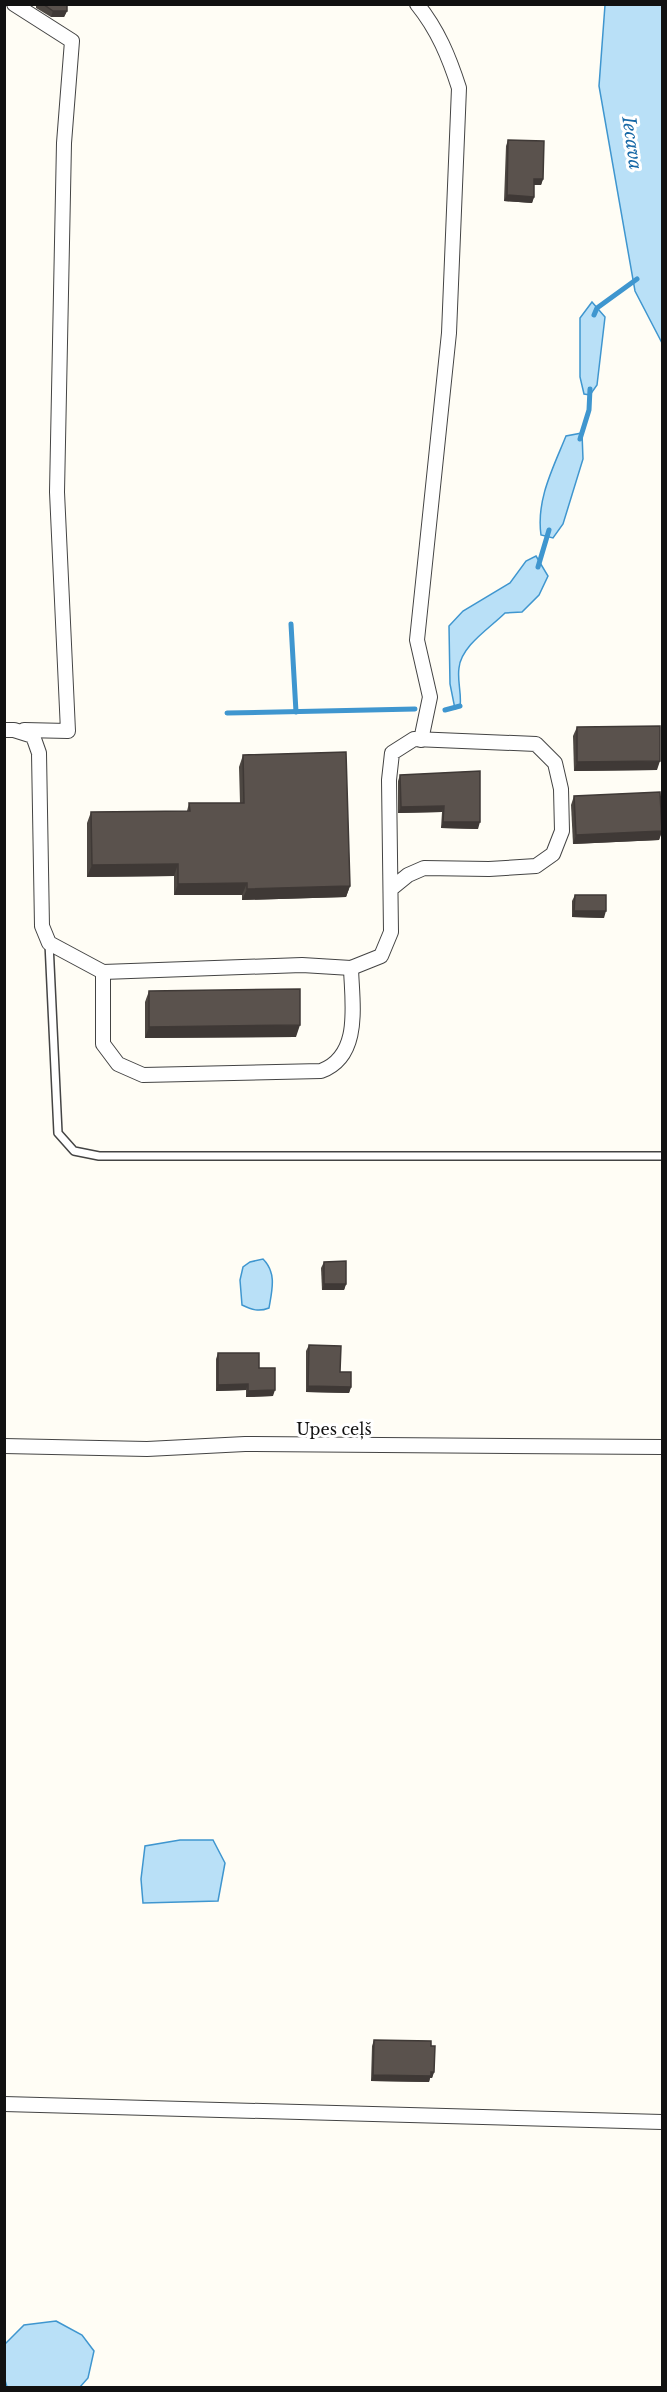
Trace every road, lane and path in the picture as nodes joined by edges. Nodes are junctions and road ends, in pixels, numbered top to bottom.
1 (14, 4) edge
2 (417, 4) edge
3 (10, 730) edge
4 (421, 740) junction
5 (392, 888) junction
6 (49, 943) junction
7 (351, 968) junction
8 (103, 972) junction
9 (663, 1156) edge
10 (4, 1446) edge
11 (663, 1447) edge
12 (4, 2104) edge
13 (663, 2122) edge

1 - 3 street
2 - 4 street
3 - 6 street
4 - 5 street
4 - 5 street
5 - 7 street
6 - 8 street
6 - 9 lane
7 - 8 street
7 - 8 street
10 - 11 street, Upes ceļš
12 - 13 street

